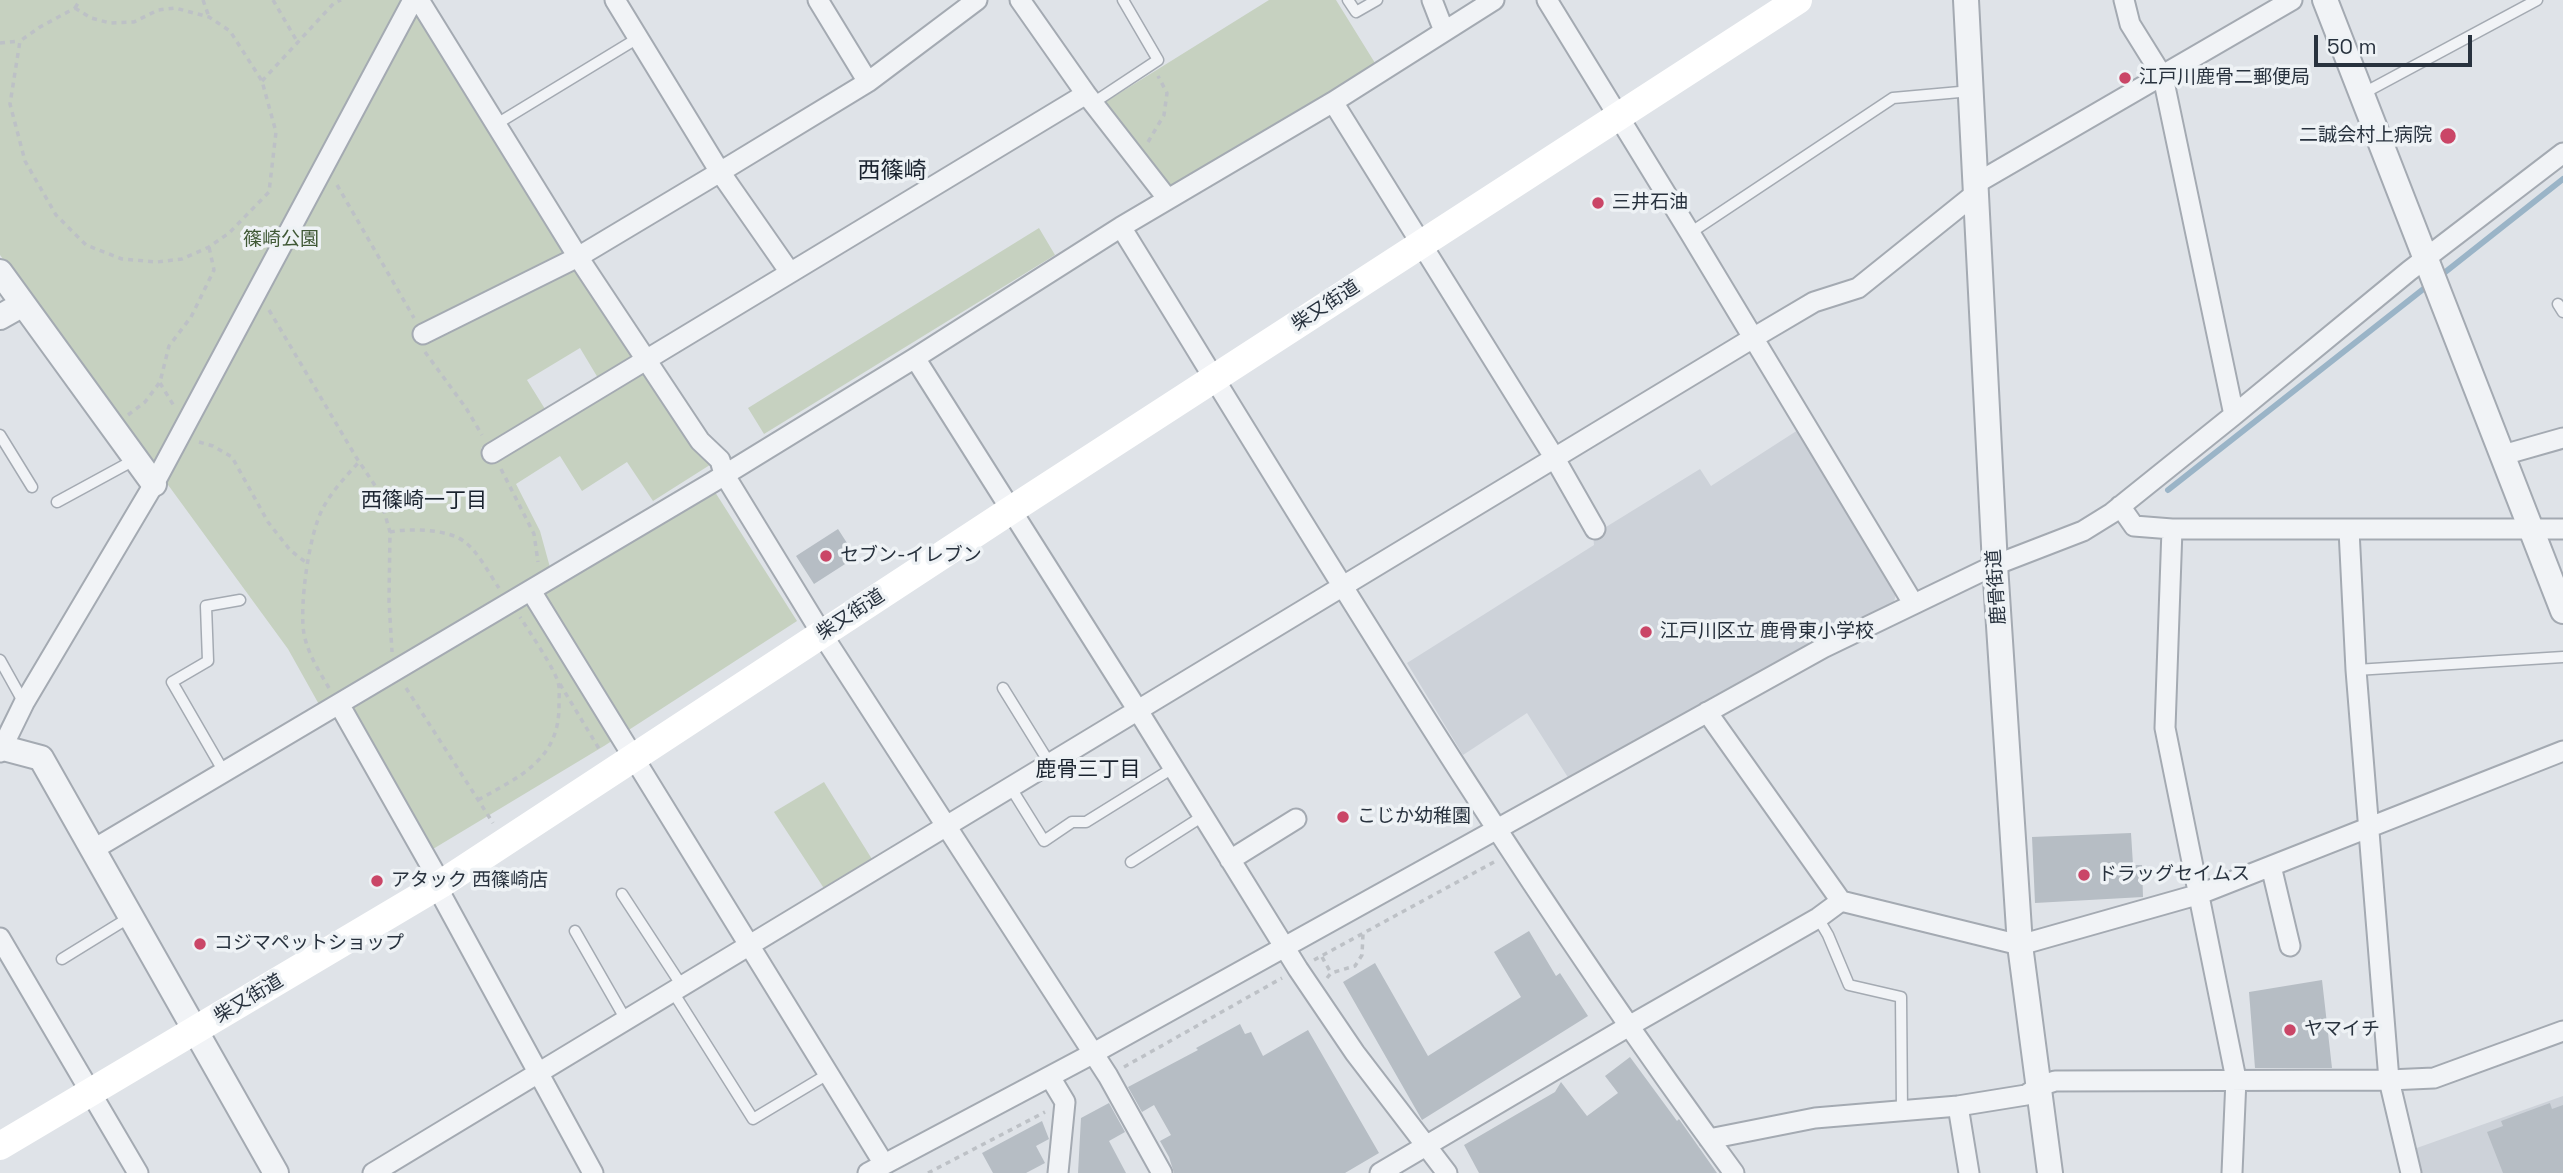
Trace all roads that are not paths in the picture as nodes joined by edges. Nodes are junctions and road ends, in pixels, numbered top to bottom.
1 (413, 0) edge
2 (419, 0) edge
3 (615, 0) edge
4 (818, 0) edge
5 (977, 0) edge
6 (1020, 0) edge
7 (1123, 0) edge
8 (1348, 0) edge
9 (1377, 0) edge
10 (1432, 0) edge
11 (1494, 0) edge
12 (1547, 0) edge
13 (1798, 0) edge
14 (1966, 0) edge
15 (2124, 0) edge
16 (2292, 0) edge
17 (2325, 0) edge
18 (2537, 0) edge
19 (1444, 31) junction
20 (638, 38) junction
21 (2163, 76) junction
22 (868, 82) junction
23 (1971, 90) junction
24 (2361, 95) junction
25 (1090, 98) junction
26 (1333, 102) junction
27 (1618, 117) junction
28 (495, 125) junction
29 (2563, 153) edge
30 (720, 172) junction
31 (1975, 189) junction
32 (1167, 198) junction
33 (1121, 227) junction
34 (1690, 233) junction
35 (1420, 244) junction
36 (578, 257) junction
37 (2426, 259) junction
38 (789, 271) junction
39 (0, 272) edge
40 (23, 304) junction
41 (0, 317) edge
42 (423, 334) road end
43 (1753, 338) junction
44 (915, 358) junction
45 (645, 361) junction
46 (1214, 378) junction
47 (2234, 415) junction
48 (0, 435) edge
49 (2563, 438) edge
50 (492, 453) road end
51 (2503, 455) junction
52 (1554, 457) junction
53 (136, 459) junction
54 (724, 474) junction
55 (154, 484) junction
56 (32, 487) dead end
57 (57, 502) dead end
58 (2120, 506) junction
59 (1010, 510) junction
60 (1595, 528) dead end
61 (2530, 528) junction
62 (2563, 528) edge
63 (2172, 529) junction
64 (2349, 530) junction
65 (1995, 565) junction
66 (1342, 585) junction
67 (536, 588) junction
68 (240, 600) dead end
69 (1913, 603) junction
70 (2563, 611) edge
71 (822, 634) junction
72 (2563, 657) edge
73 (0, 660) edge
74 (2356, 670) junction
75 (1003, 688) dead end
76 (24, 703) junction
77 (339, 704) junction
78 (1137, 709) junction
79 (1707, 712) junction
80 (1, 749) edge
81 (2563, 751) edge
82 (634, 759) junction
83 (1050, 764) junction
84 (1173, 768) junction
85 (225, 772) junction
86 (1011, 788) junction
87 (1203, 816) junction
88 (1296, 819) dead end
89 (946, 825) junction
90 (2369, 827) junction
91 (1497, 831) junction
92 (94, 849) junction
93 (1230, 860) junction
94 (1131, 862) dead end
95 (2271, 866) junction
96 (439, 885) junction
97 (622, 894) dead end
98 (2200, 894) junction
99 (1841, 901) junction
100 (132, 916) junction
101 (1818, 918) junction
102 (575, 931) dead end
103 (0, 938) edge
104 (2020, 945) junction
105 (2290, 946) dead end
106 (748, 947) junction
107 (1284, 947) junction
108 (62, 959) dead end
109 (678, 989) junction
110 (627, 1021) junction
111 (1629, 1026) junction
112 (197, 1030) junction
113 (2563, 1031) edge
114 (1092, 1054) junction
115 (539, 1072) junction
116 (828, 1074) junction
117 (1050, 1076) junction
118 (2236, 1079) junction
119 (2389, 1080) junction
120 (2040, 1086) junction
121 (92, 1092) junction
122 (1958, 1107) junction
123 (1902, 1112) junction
124 (1709, 1139) junction
125 (0, 1146) edge
126 (1426, 1146) junction
127 (876, 1169) edge
128 (138, 1173) edge
129 (276, 1173) edge
130 (373, 1173) edge
131 (593, 1173) edge
132 (1058, 1173) edge
133 (1161, 1173) edge
134 (1380, 1173) edge
135 (1447, 1173) edge
136 (1734, 1173) edge
137 (1969, 1173) edge
138 (2050, 1173) edge
139 (2232, 1173) edge
140 (2411, 1173) edge

1 - 55 street
2 - 28 street
3 - 20 street
4 - 22 street
5 - 22 street
6 - 25 street
7 - 25 lane
8 - 9 lane
10 - 19 street
11 - 19 street
12 - 27 street
13 - 27 main road, 柴又街道
14 - 23 street, 鹿骨街道
15 - 21 street
16 - 21 street
17 - 24 street
18 - 24 lane
19 - 26 street
20 - 28 lane
20 - 30 street
21 - 31 street
21 - 47 street
22 - 30 street
23 - 31 street, 鹿骨街道
23 - 34 lane
24 - 37 street
25 - 32 street
25 - 38 street
26 - 32 street
26 - 35 street
27 - 34 street
27 - 35 main road, 柴又街道
28 - 36 street
29 - 37 street
30 - 36 street
30 - 38 street
31 - 43 street
31 - 65 street, 鹿骨街道
32 - 33 street
33 - 44 street
33 - 46 street
34 - 43 street
35 - 46 main road, 柴又街道
35 - 52 street
36 - 42 street
36 - 45 street
37 - 47 street
37 - 51 street
38 - 45 street
39 - 40 street
40 - 41 street
40 - 53 street
43 - 52 street
43 - 69 street
44 - 54 street
44 - 59 street
45 - 50 street
45 - 54 street
46 - 59 main road, 柴又街道
46 - 66 street
47 - 58 street
48 - 56 lane
49 - 51 street
51 - 61 street
52 - 60 street
52 - 66 street
53 - 55 street
53 - 57 lane
54 - 67 street
54 - 71 street
55 - 76 street
58 - 63 street
58 - 65 street
59 - 71 main road, 柴又街道
59 - 78 street
61 - 62 street
61 - 64 street
61 - 70 street
63 - 64 street
63 - 98 street
64 - 74 street
65 - 69 street
65 - 104 street, 鹿骨街道
66 - 78 street
66 - 91 street
67 - 77 street
67 - 82 street
68 - 85 lane
69 - 79 street
71 - 82 main road, 柴又街道
71 - 89 street
72 - 74 lane
73 - 76 lane
74 - 90 street
75 - 83 lane
76 - 80 street
77 - 85 street
77 - 96 street
78 - 83 street
78 - 84 street
79 - 91 street
79 - 99 street
80 - 92 street
81 - 90 street
82 - 96 main road, 柴又街道
82 - 106 street
83 - 86 street
84 - 86 lane
84 - 87 street
85 - 92 street
86 - 89 street
87 - 93 street
87 - 94 lane
88 - 93 street
89 - 106 street
89 - 114 street
90 - 95 street
90 - 119 street
91 - 107 street
91 - 111 street
92 - 100 street
93 - 107 street
95 - 98 street
95 - 105 street
96 - 112 main road, 柴又街道
96 - 115 street
97 - 109 lane
98 - 104 street
98 - 118 street
99 - 101 street
99 - 104 street
100 - 108 lane
100 - 112 street
101 - 111 street
101 - 123 lane
102 - 110 lane
103 - 121 street
104 - 120 street, 鹿骨街道
106 - 109 street
106 - 116 street
107 - 114 street
107 - 126 street
109 - 110 street
109 - 116 lane
110 - 115 street
111 - 124 street
111 - 126 street
112 - 121 main road, 柴又街道
112 - 129 street
113 - 119 street
114 - 117 street
114 - 133 street
115 - 130 street
115 - 131 street
116 - 127 street
117 - 127 street
117 - 132 street
118 - 119 street
118 - 120 street
118 - 139 street
119 - 140 street
120 - 122 street
120 - 138 street, 鹿骨街道
121 - 125 main road, 柴又街道
121 - 128 street
122 - 123 street
122 - 137 street
123 - 124 street
124 - 136 street
126 - 134 street
126 - 135 street

